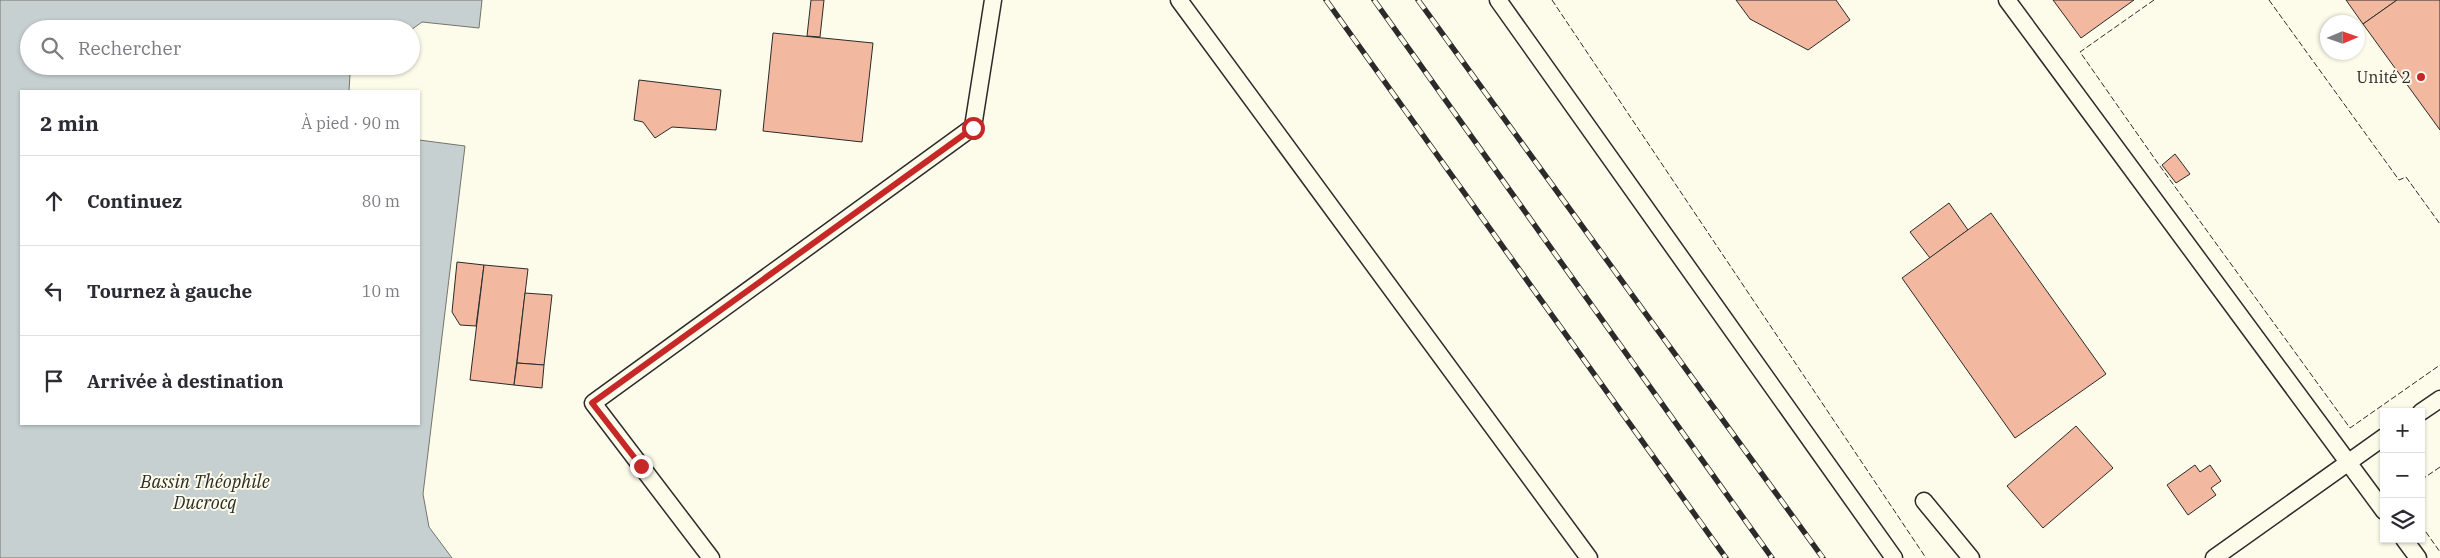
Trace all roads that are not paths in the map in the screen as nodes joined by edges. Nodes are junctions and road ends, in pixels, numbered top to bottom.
1 (993, 0) edge
2 (1179, 0) edge
3 (1498, 0) edge
4 (2007, 0) edge
5 (2440, 399) edge
6 (2425, 409) edge
7 (2380, 440) edge
8 (2348, 461) junction
9 (1924, 501) dead end
10 (2380, 505) edge
11 (2407, 543) edge
12 (711, 558) edge
13 (1589, 558) edge
14 (1894, 558) edge
15 (1971, 558) edge
16 (2214, 558) edge
17 (2418, 558) edge

1 - 12 lane
2 - 13 lane
3 - 14 lane
4 - 8 lane
5 - 6 lane
7 - 8 lane
8 - 10 lane
8 - 16 lane
9 - 15 lane
11 - 17 lane

